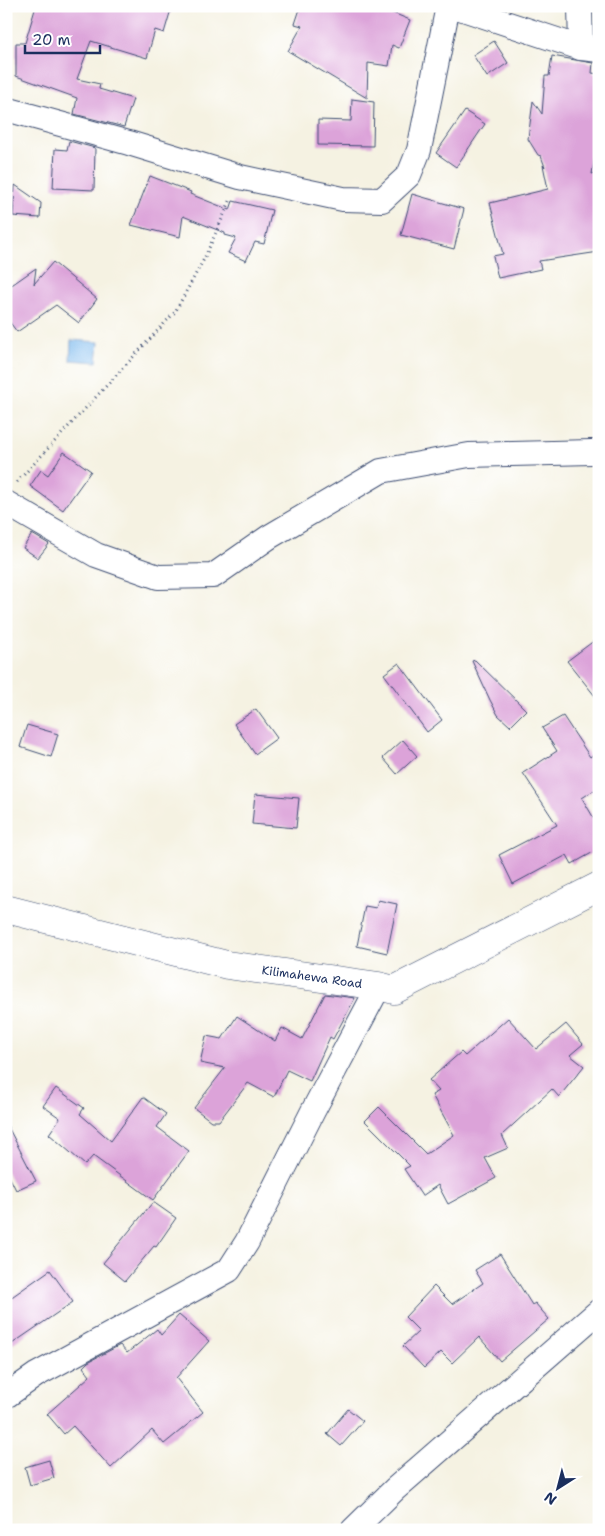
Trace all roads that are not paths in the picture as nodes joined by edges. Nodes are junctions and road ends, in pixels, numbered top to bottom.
1 (448, 6) edge
2 (454, 6) edge
3 (580, 6) edge
4 (590, 49) edge
5 (6, 109) edge
6 (592, 452) dead end
7 (10, 495) edge
8 (599, 886) edge
9 (6, 909) edge
10 (379, 986) junction
11 (599, 1311) edge
12 (6, 1396) edge
13 (353, 1530) edge

1 - 5 street
2 - 4 street
3 - 4 street
6 - 7 street
8 - 10 street, Kilimahewa Road
9 - 10 street, Kilimahewa Road
10 - 12 street
11 - 13 street

